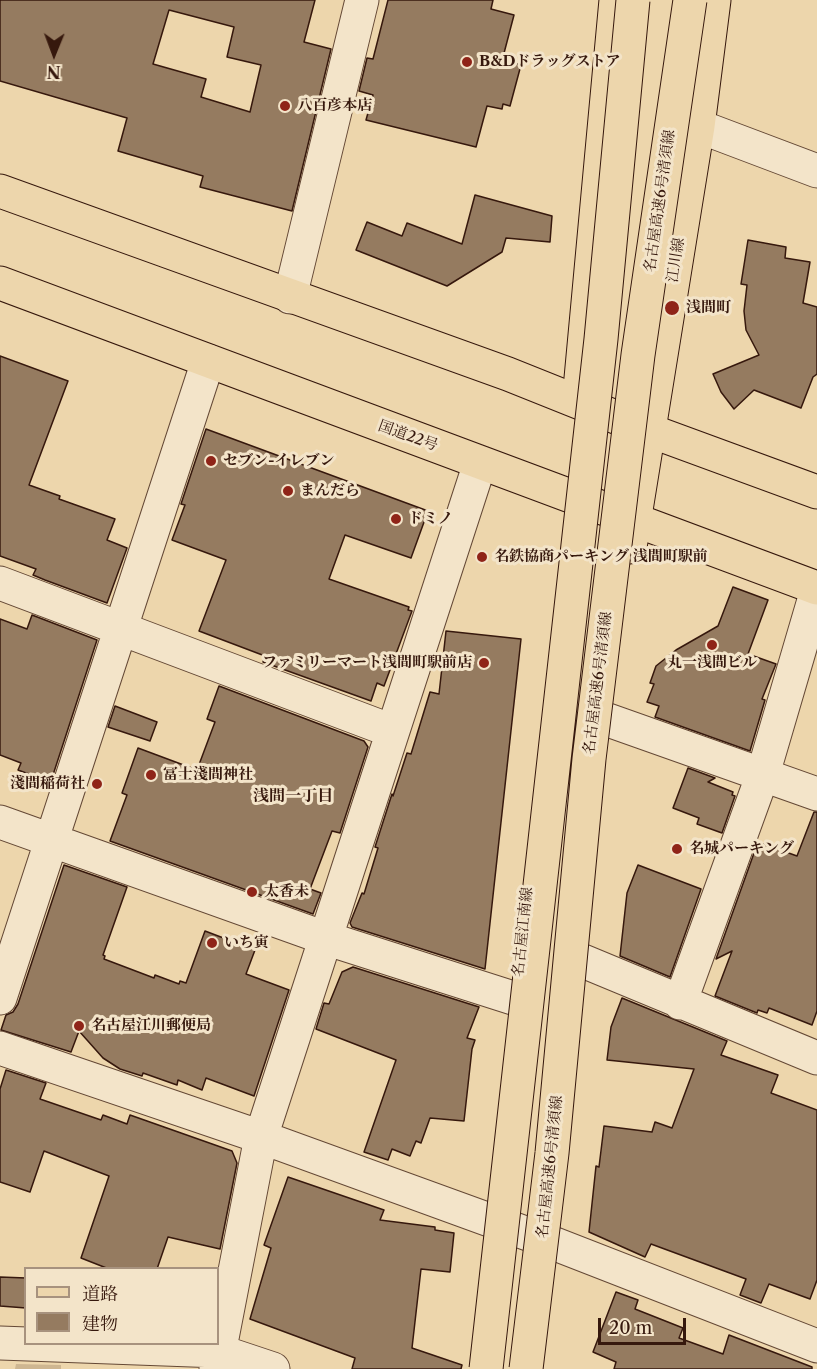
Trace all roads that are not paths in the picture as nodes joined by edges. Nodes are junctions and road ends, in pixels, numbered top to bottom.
1 (362, 0) edge
2 (616, 0) edge
3 (633, 0) edge
4 (648, 0) edge
5 (678, 0) edge
6 (690, 0) edge
7 (714, 0) edge
8 (698, 126) junction
9 (817, 171) edge
10 (0, 191) edge
11 (0, 283) edge
12 (290, 297) junction
13 (601, 339) junction
14 (638, 355) junction
15 (208, 361) junction
16 (578, 402) junction
17 (648, 430) junction
18 (480, 463) junction
19 (817, 492) edge
20 (572, 495) junction
21 (634, 520) junction
22 (0, 583) edge
23 (817, 589) edge
24 (120, 627) junction
25 (609, 720) junction
26 (393, 731) junction
27 (763, 774) junction
28 (817, 794) edge
29 (0, 822) edge
30 (51, 840) junction
31 (325, 938) junction
32 (583, 961) junction
33 (0, 998) edge
34 (516, 999) junction
35 (680, 1003) junction
36 (0, 1048) edge
37 (817, 1058) edge
38 (261, 1137) junction
39 (491, 1222) junction
40 (550, 1242) junction
41 (0, 1343) edge
42 (24, 1345) edge
43 (26, 1345) edge
44 (817, 1346) edge
45 (217, 1360) edge
46 (273, 1369) edge
47 (476, 1369) edge
48 (486, 1369) edge
49 (526, 1369) edge
50 (537, 1369) edge

1 - 12 street
2 - 16 main road
3 - 13 main road, bridge
4 - 13 main road, bridge
5 - 14 main road, bridge
6 - 14 main road, 名古屋高速6号清須線, bridge
7 - 8 main road, 江川線
8 - 9 street
8 - 17 main road, 江川線
10 - 12 main road
11 - 15 main road, 国道22号
12 - 16 main road
13 - 48 main road, bridge
14 - 49 main road, 名古屋高速6号清須線, bridge
15 - 18 main road, 国道22号
15 - 24 street
16 - 17 main road
16 - 20 main road
17 - 19 main road
17 - 21 main road, 江川線
18 - 20 main road, 国道22号
18 - 26 street
20 - 21 main road, 国道22号
20 - 34 main road, 名古屋江南線
21 - 23 main road, 国道22号
21 - 25 main road
22 - 24 street
23 - 27 street
24 - 26 street
24 - 30 street
25 - 27 street
25 - 32 main road
26 - 31 street
27 - 28 street
27 - 35 street
29 - 30 street
30 - 31 street
30 - 33 street
31 - 34 street
31 - 38 street
32 - 35 street
32 - 40 main road
34 - 39 main road, 名古屋江南線
35 - 37 street
36 - 38 street
38 - 39 street
38 - 45 street
39 - 40 street
39 - 47 main road, 名古屋江南線
40 - 44 street
40 - 50 main road
41 - 42 street
43 - 45 street
45 - 46 street

